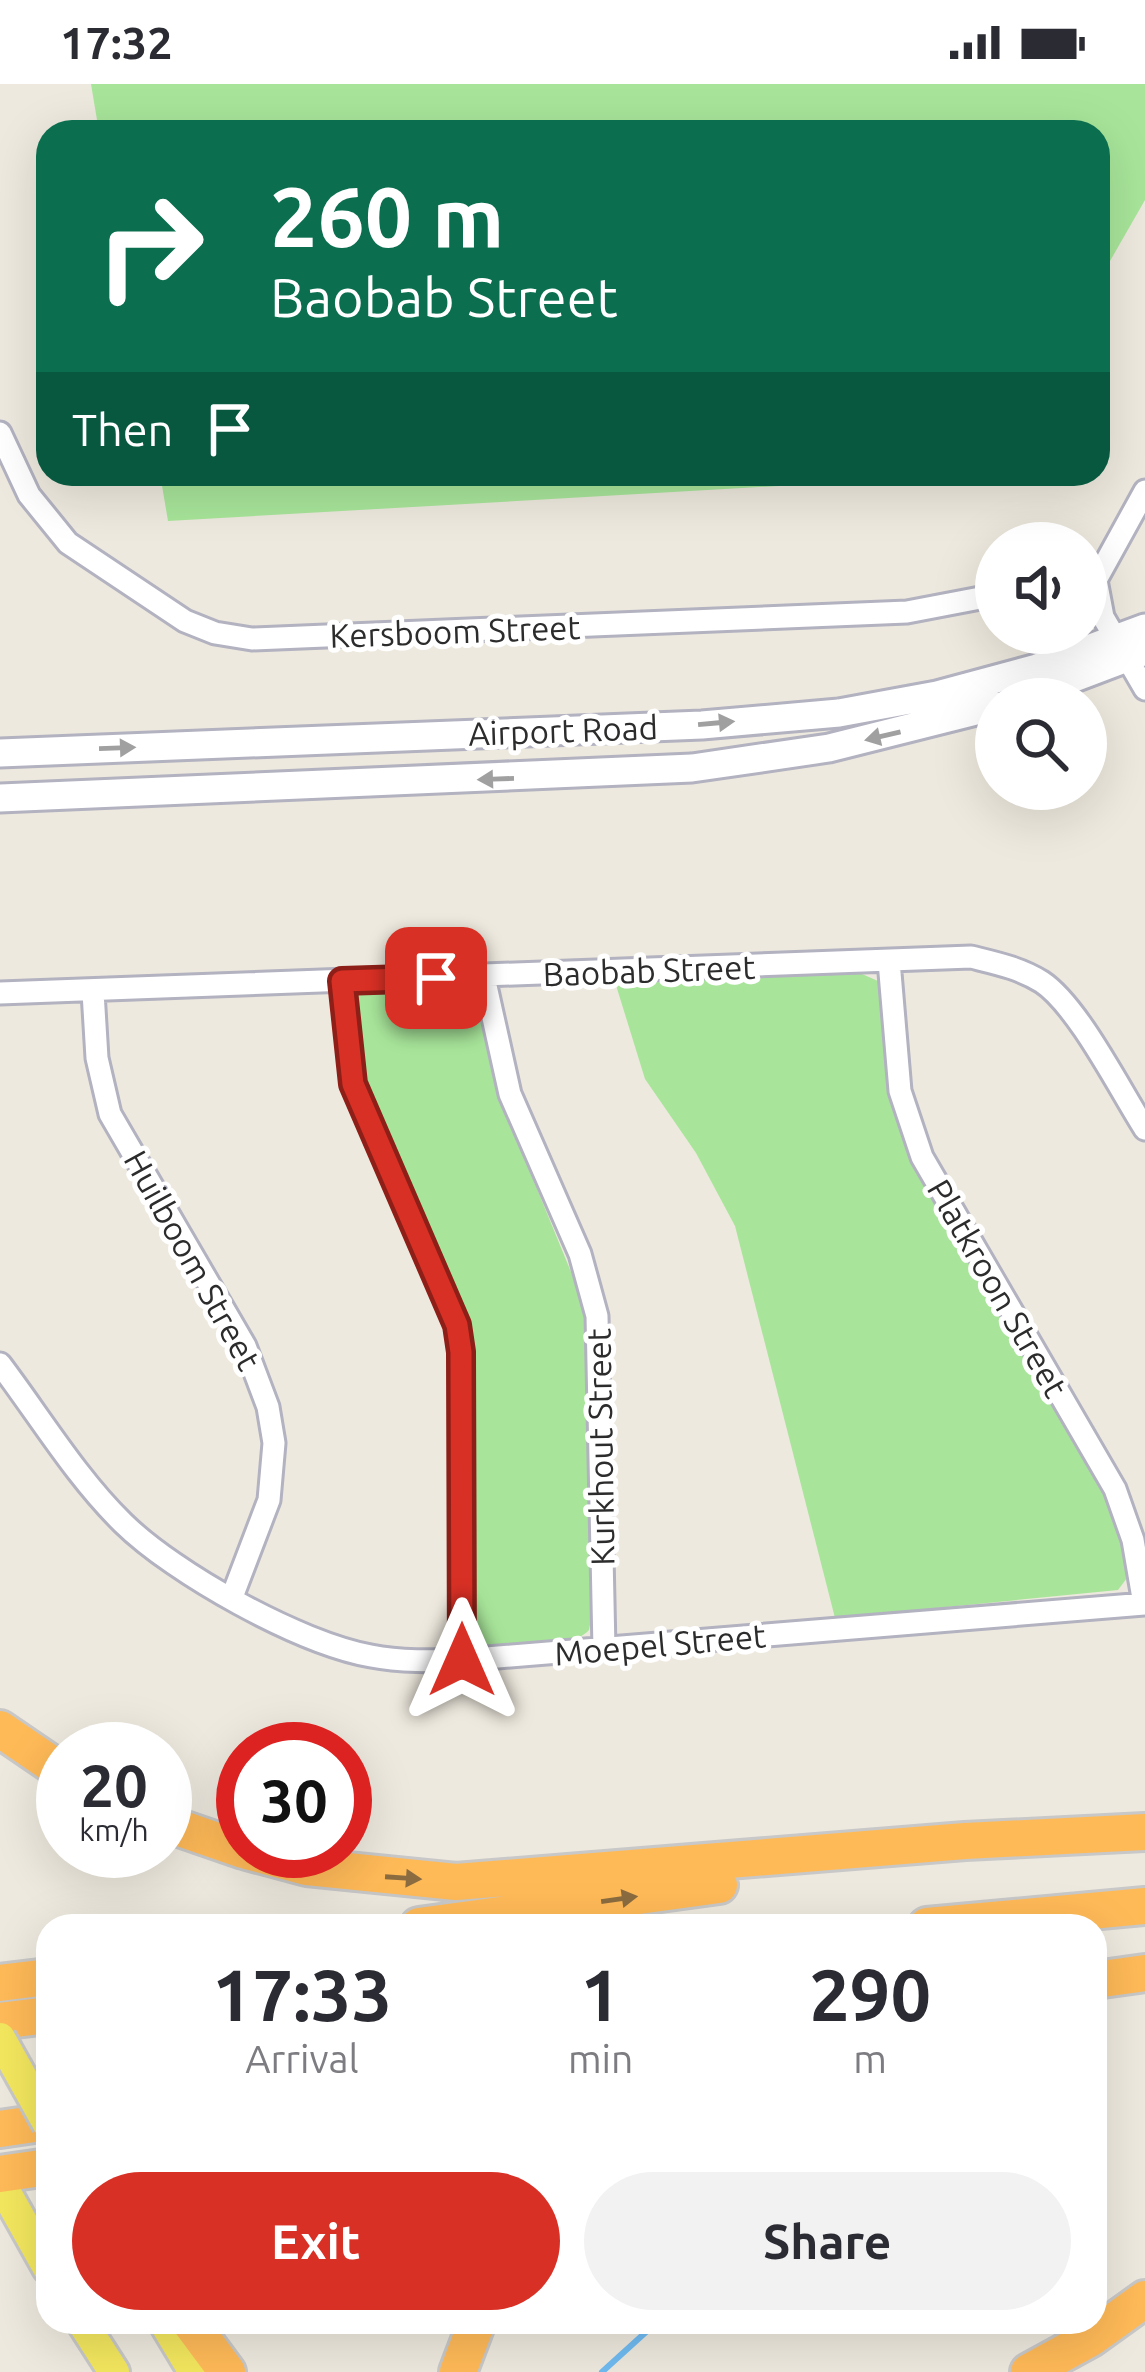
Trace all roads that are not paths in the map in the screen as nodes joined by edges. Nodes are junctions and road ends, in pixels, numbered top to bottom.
1 (0, 433) edge
2 (1145, 491) edge
3 (1107, 555) edge
4 (975, 600) edge
5 (1107, 621) edge
6 (1145, 628) edge
7 (1129, 650) edge
8 (1066, 678) edge
9 (1145, 689) edge
10 (975, 711) edge
11 (0, 753) edge
12 (0, 798) edge
13 (889, 961) junction
14 (484, 977) junction
15 (342, 981) junction
16 (93, 992) junction
17 (0, 993) edge
18 (1145, 1129) edge
19 (0, 1364) edge
20 (232, 1597) junction
21 (1144, 1604) edge
22 (604, 1649) junction
23 (462, 1660) junction
24 (0, 1729) edge
25 (36, 1754) edge
26 (1145, 1833) edge
27 (372, 1874) edge
28 (1145, 1906) edge
29 (509, 1914) edge
30 (1058, 1914) edge
31 (1145, 1973) edge
32 (36, 1978) edge
33 (1107, 1978) edge
34 (0, 1983) edge
35 (36, 2016) edge
36 (0, 2021) edge
37 (0, 2038) edge
38 (36, 2102) edge
39 (36, 2124) edge
40 (0, 2129) edge
41 (36, 2170) edge
42 (0, 2178) edge
43 (36, 2247) edge
44 (1145, 2299) edge
45 (1107, 2326) edge
46 (90, 2334) edge
47 (171, 2334) edge
48 (199, 2334) edge
49 (472, 2334) edge
50 (1097, 2334) edge
51 (114, 2372) edge
52 (194, 2372) edge
53 (227, 2372) edge
54 (458, 2372) edge
55 (1029, 2372) edge

1 - 4 street, Kersboom Street
2 - 3 street
5 - 7 street
6 - 7 main road
7 - 8 main road
7 - 9 street
11 -> 7 main road, Airport Road
10 -> 12 main road, Airport Road
13 - 14 street, Baobab Street
13 - 18 street, Baobab Street
13 - 21 street, Platkroon Street
14 - 15 street, Baobab Street
14 - 22 street, Kurkhout Street
15 - 16 street, Baobab Street
15 - 23 street
16 - 17 street, Baobab Street
16 - 20 street, Huilboom Street
19 - 20 street, Moepel Street
20 - 23 street, Moepel Street
21 - 22 street, Moepel Street
22 - 23 street, Moepel Street
24 - 25 highway
27 -> 26 highway
29 -> 26 highway
28 - 30 highway
31 - 33 highway
32 - 34 highway
35 - 36 highway
37 - 38 main road, bridge
39 - 40 highway
41 - 42 highway
42 - 43 main road
44 - 45 highway
46 - 51 main road
47 - 52 main road
48 - 53 highway
49 - 54 highway
50 - 55 highway

